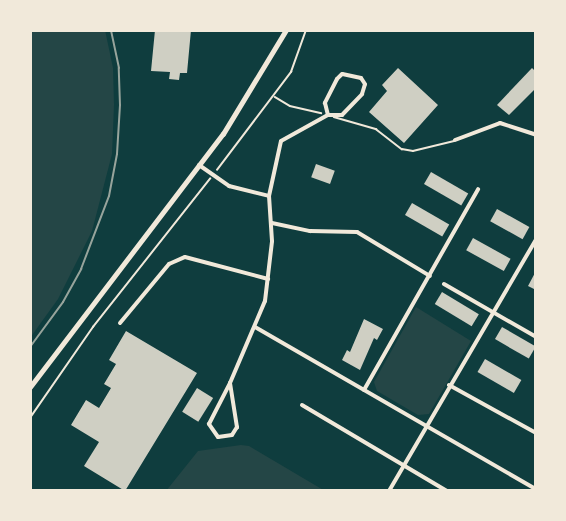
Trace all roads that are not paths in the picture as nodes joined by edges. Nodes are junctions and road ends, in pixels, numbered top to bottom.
1 (286, 30) edge
2 (328, 115) junction
3 (536, 135) edge
4 (455, 140) joint
5 (200, 165) junction
6 (478, 189) dead end
7 (269, 196) junction
8 (272, 223) junction
9 (536, 239) edge
10 (429, 276) junction
11 (268, 279) junction
12 (444, 284) dead end
13 (494, 313) junction
14 (120, 323) dead end
15 (255, 327) junction
16 (536, 337) edge
17 (230, 382) junction
18 (449, 385) junction
19 (30, 387) edge
20 (364, 390) junction
21 (302, 405) dead end
22 (427, 426) junction
23 (536, 433) edge
24 (403, 466) junction
25 (536, 489) edge
26 (389, 491) edge
27 (447, 491) edge

1 - 5 street
2 - 2 street
2 - 4 lane
2 - 7 street
3 - 4 street
5 - 7 street
5 - 19 street
6 - 10 street
7 - 8 street
8 - 10 street
8 - 11 street
9 - 13 street
10 - 20 street
11 - 14 street
11 - 15 street
12 - 13 street
13 - 16 street
13 - 18 street
15 - 17 street
15 - 20 street
17 - 17 street
18 - 22 street
18 - 23 street
20 - 22 street
21 - 24 street
22 - 24 street
22 - 25 street
24 - 26 street
24 - 27 street

